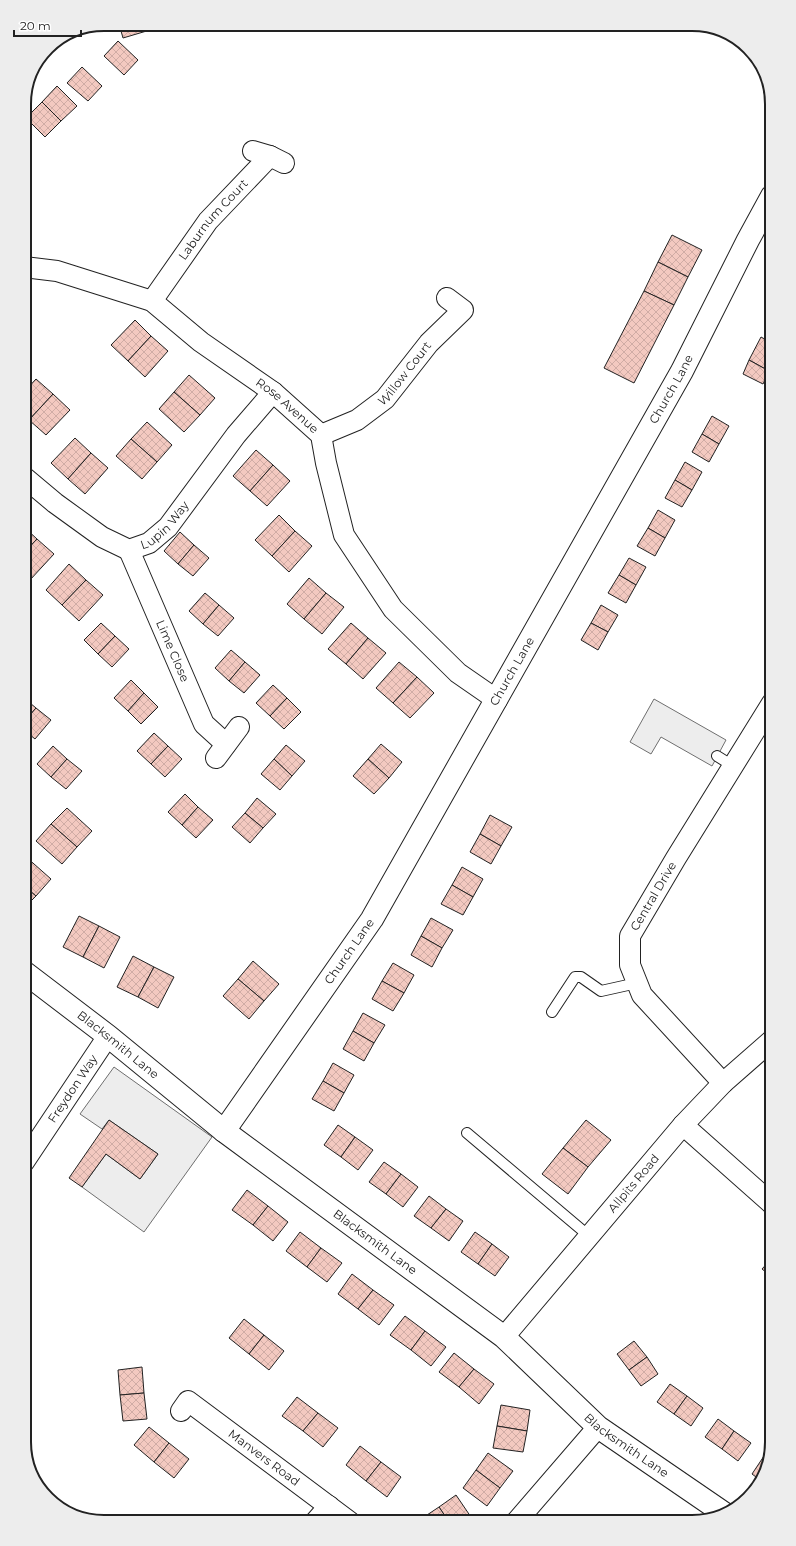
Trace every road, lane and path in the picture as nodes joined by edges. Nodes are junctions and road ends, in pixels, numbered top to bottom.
1 (269, 157) dead end
2 (765, 209) edge
3 (31, 268) edge
4 (152, 301) junction
5 (461, 308) dead end
6 (274, 392) junction
7 (321, 435) junction
8 (31, 483) edge
9 (129, 550) junction
10 (497, 700) junction
11 (765, 712) edge
12 (239, 727) dead end
13 (31, 977) edge
14 (637, 984) junction
15 (552, 1012) dead end
16 (108, 1036) junction
17 (765, 1046) edge
18 (723, 1084) junction
19 (683, 1125) junction
20 (224, 1131) junction
21 (467, 1133) dead end
22 (31, 1152) edge
23 (765, 1198) edge
24 (589, 1236) junction
25 (504, 1337) junction
26 (189, 1401) dead end
27 (598, 1427) junction
28 (329, 1506) junction
29 (718, 1510) edge
30 (322, 1515) edge
31 (341, 1515) edge
32 (522, 1515) edge

1 - 4 street, Laburnum Court
2 - 10 street, Church Lane
3 - 4 street, Rose Avenue
4 - 6 street, Rose Avenue
5 - 7 street, Willow Court
6 - 7 street, Rose Avenue
6 - 9 street, Lupin Way
7 - 10 street, Rose Avenue
8 - 9 street, Lupin Way
9 - 12 street, Lime Close
10 - 20 street, Church Lane
11 - 14 street, Central Drive
13 - 16 street, Blacksmith Lane
14 - 15 lane
14 - 18 street, Central Drive
16 - 20 street, Blacksmith Lane
16 - 22 street, Freydon Way
17 - 18 street, Allpits Road
18 - 19 street, Allpits Road
19 - 23 street
19 - 24 street, Allpits Road
20 - 25 street, Blacksmith Lane
21 - 24 lane
24 - 25 street, Allpits Road
25 - 27 street, Blacksmith Lane
26 - 28 street, Manvers Road
27 - 29 street, Blacksmith Lane
27 - 32 street
28 - 30 street
28 - 31 street, Manvers Road

